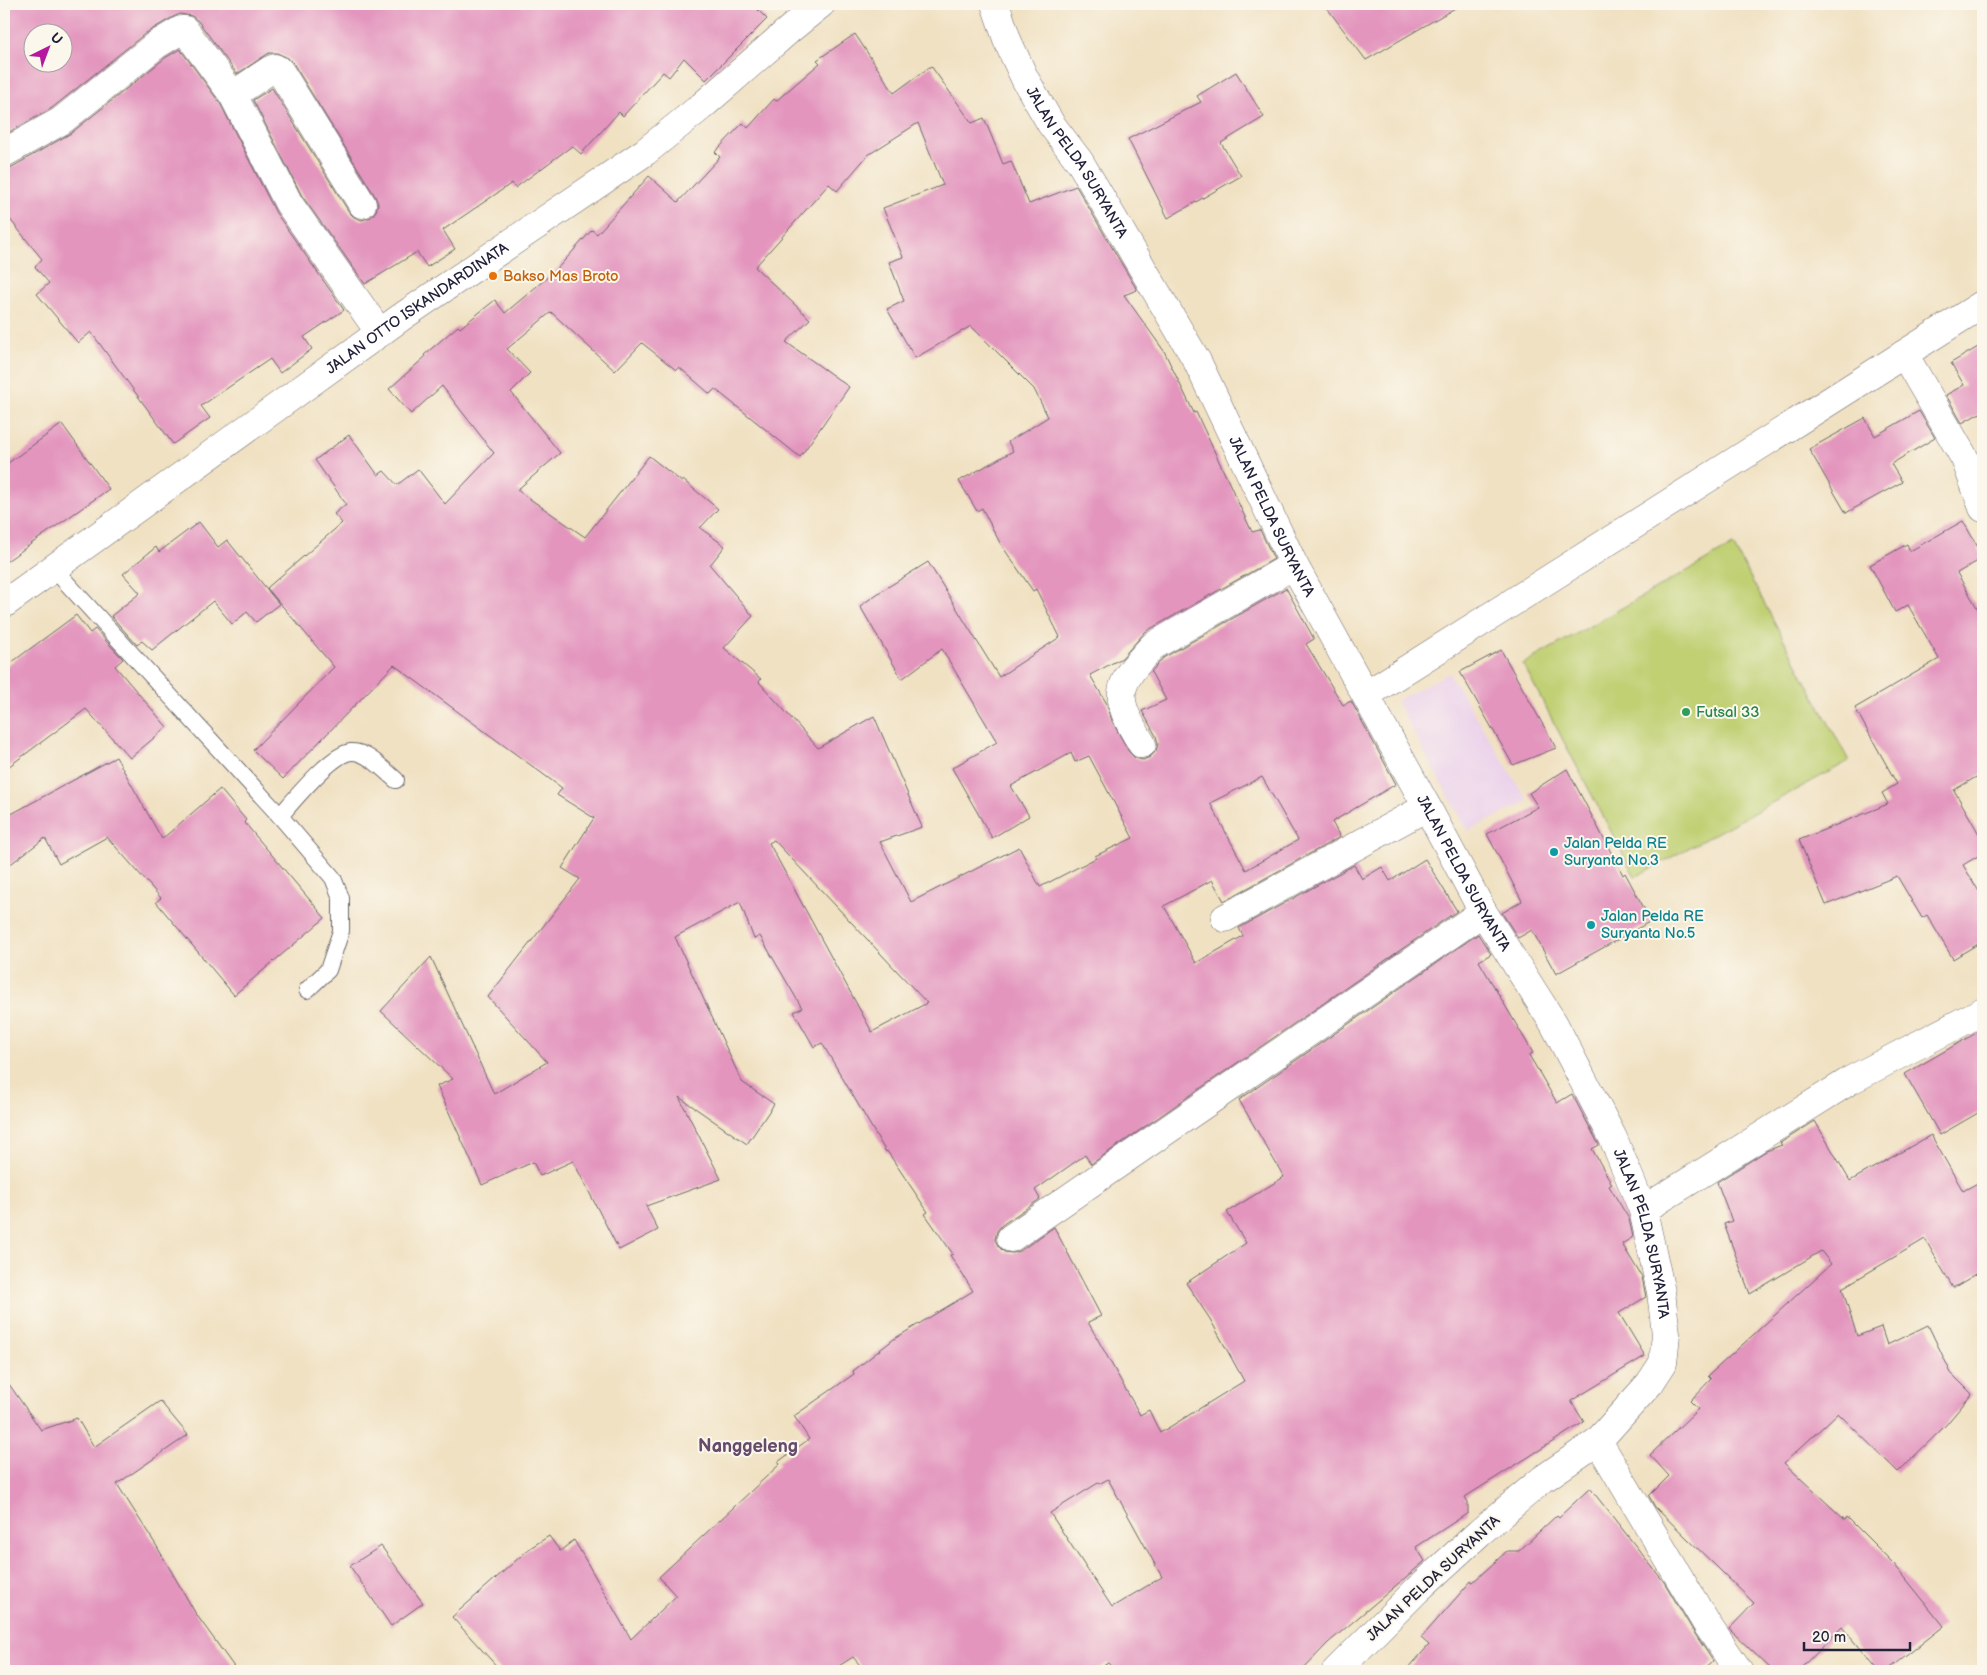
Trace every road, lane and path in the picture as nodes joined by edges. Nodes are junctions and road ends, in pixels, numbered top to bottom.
1 (821, 4) edge
2 (994, 4) edge
3 (233, 95) junction
4 (4, 153) edge
5 (362, 204) dead end
6 (1983, 304) edge
7 (380, 333) junction
8 (1904, 354) junction
9 (1983, 508) edge
10 (1294, 565) junction
11 (53, 568) junction
12 (4, 604) edge
13 (1366, 695) junction
14 (1142, 744) dead end
15 (396, 780) dead end
16 (1427, 807) junction
17 (280, 816) junction
18 (1483, 912) junction
19 (1225, 918) dead end
20 (307, 990) dead end
21 (1983, 1011) edge
22 (1643, 1210) junction
23 (1011, 1238) dead end
24 (1598, 1441) junction
25 (1336, 1671) edge
26 (1739, 1671) edge

1 - 7 street, JALAN OTTO ISKANDARDINATA
2 - 10 street, JALAN PELDA SURYANTA
3 - 4 street
3 - 5 street
3 - 7 street
6 - 8 street
7 - 11 street, JALAN OTTO ISKANDARDINATA
8 - 9 street
8 - 13 street
10 - 13 street, JALAN PELDA SURYANTA
10 - 14 street
11 - 12 street, JALAN OTTO ISKANDARDINATA
11 - 17 lane
13 - 16 street, JALAN PELDA SURYANTA
15 - 17 lane
16 - 18 street, JALAN PELDA SURYANTA
16 - 19 street
17 - 20 lane
18 - 22 street, JALAN PELDA SURYANTA
18 - 23 street
21 - 22 street
22 - 24 street, JALAN PELDA SURYANTA
24 - 25 street, JALAN PELDA SURYANTA
24 - 26 street

